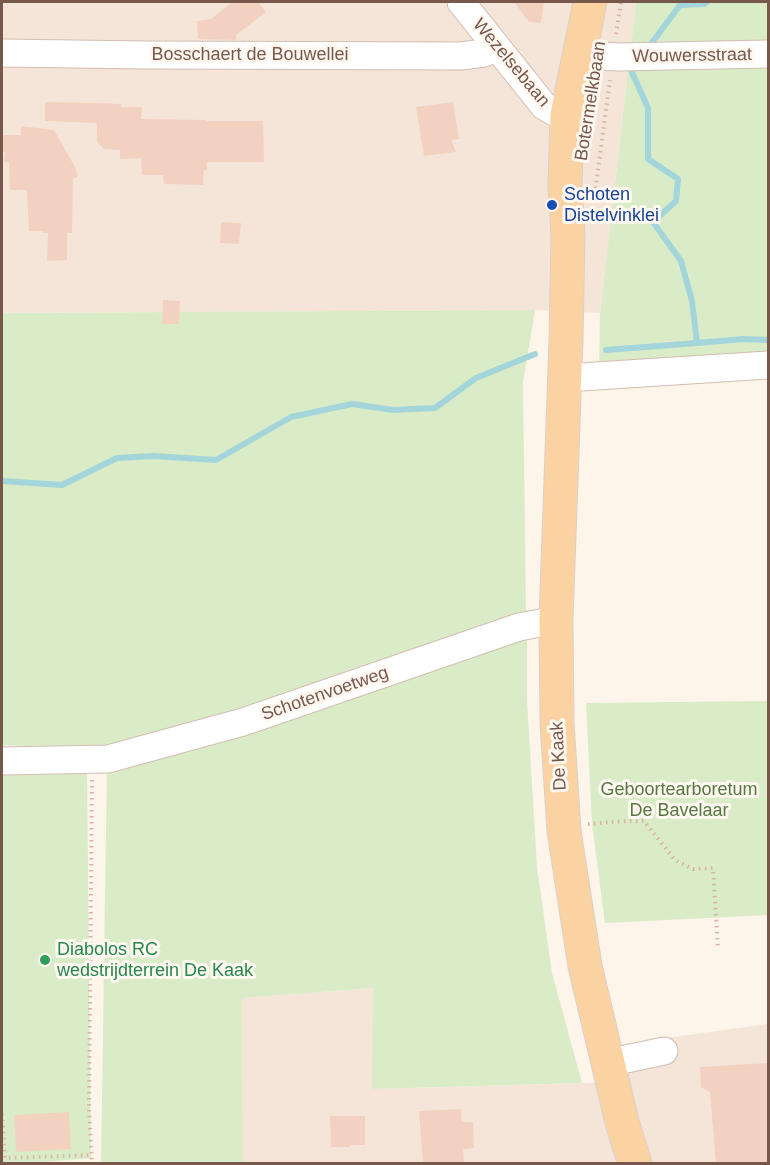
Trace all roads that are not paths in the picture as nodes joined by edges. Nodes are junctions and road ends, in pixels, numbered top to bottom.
1 (460, 2) edge
2 (590, 2) edge
3 (604, 2) edge
4 (496, 48) junction
5 (2, 53) edge
6 (768, 54) edge
7 (597, 56) junction
8 (567, 115) junction
9 (568, 236) junction
10 (566, 340) joint
11 (768, 365) edge
12 (565, 378) junction
13 (556, 620) junction
14 (2, 761) edge
15 (665, 1052) dead end
16 (607, 1063) junction
17 (635, 1164) edge

1 - 4 street, Wezelsebaan
2 - 7 main road, Botermelkbaan
3 - 7 main road, Botermelkbaan
4 - 5 street, Bosschaert de Bouwellei
4 - 8 street, Wezelsebaan
6 - 7 street, Wouwersstraat
7 - 8 main road, Botermelkbaan
7 - 9 main road, Botermelkbaan
8 - 9 main road, Botermelkbaan
9 - 10 main road, Botermelkbaan
10 - 12 main road, De Kaak
11 - 12 street
12 - 13 main road, De Kaak
13 - 14 street, Schotenvoetweg
13 - 16 main road, De Kaak
15 - 16 street
16 - 17 main road, De Kaak

